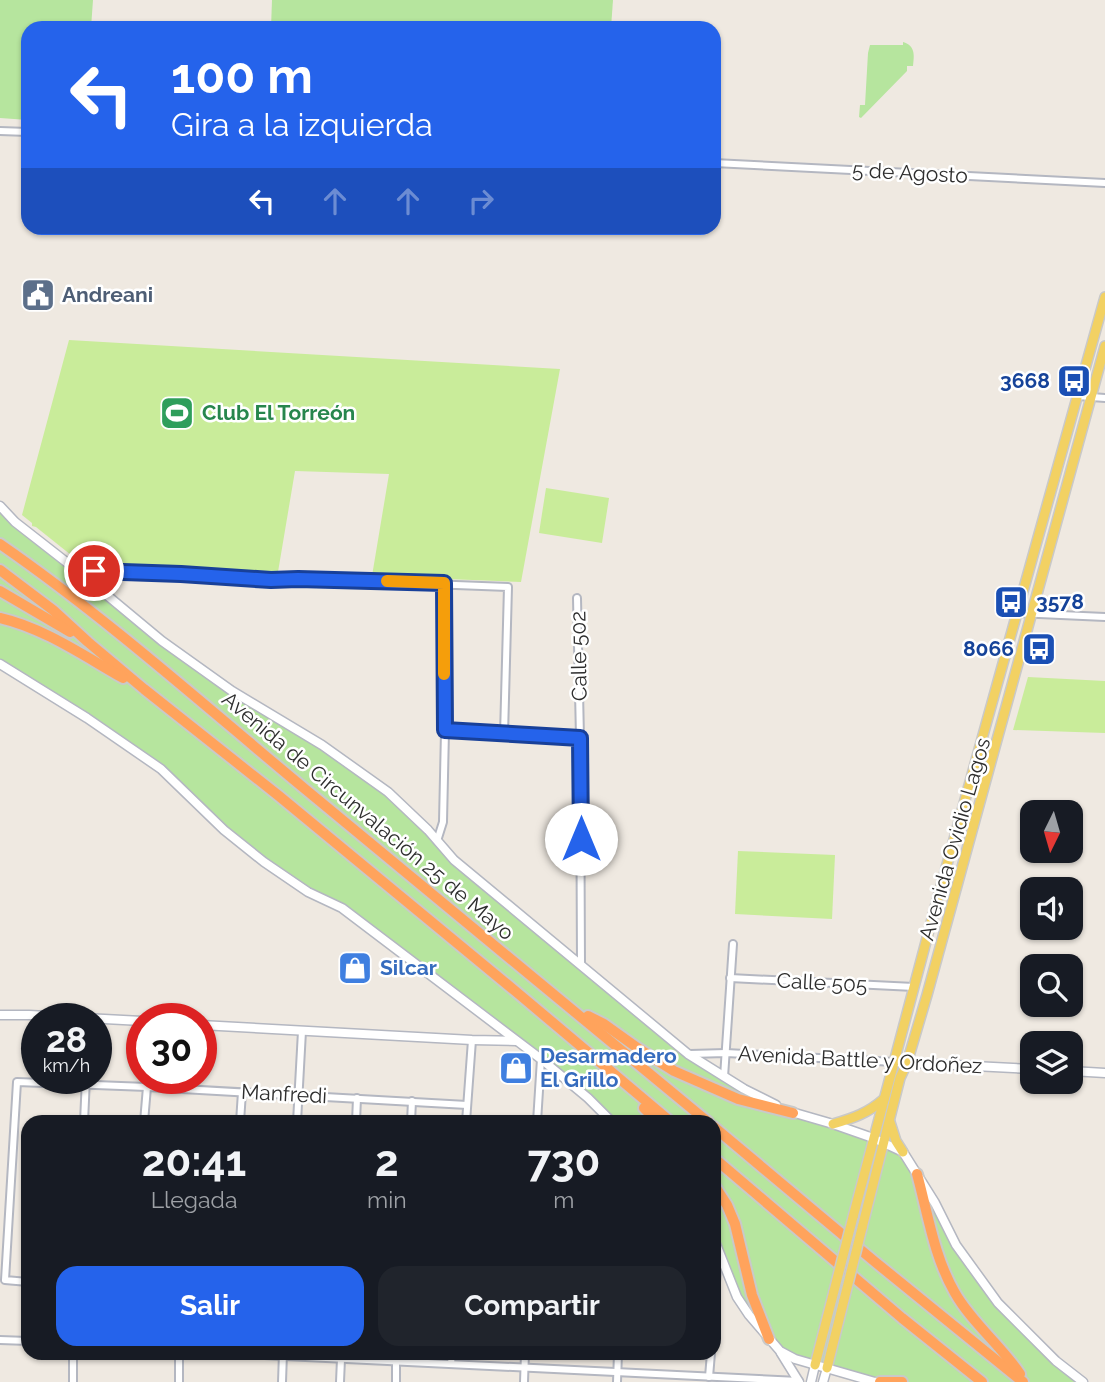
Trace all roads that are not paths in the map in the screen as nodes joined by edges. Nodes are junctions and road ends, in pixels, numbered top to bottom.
1 (0, 131) edge
2 (21, 132) edge
3 (721, 163) edge
4 (1105, 183) edge
5 (1105, 297) edge
6 (1105, 346) edge
7 (1077, 396) junction
8 (1091, 398) junction
9 (1105, 398) edge
10 (0, 506) edge
11 (0, 536) edge
12 (0, 544) edge
13 (34, 568) junction
14 (0, 570) edge
15 (79, 572) junction
16 (444, 583) junction
17 (0, 591) edge
18 (577, 598) dead end
19 (1017, 613) junction
20 (1031, 614) junction
21 (1105, 617) edge
22 (0, 618) edge
23 (88, 642) junction
24 (0, 664) edge
25 (144, 690) junction
26 (445, 730) junction
27 (504, 734) junction
28 (580, 738) junction
29 (437, 841) junction
30 (733, 944) dead end
31 (581, 965) junction
32 (730, 978) junction
33 (914, 986) junction
34 (569, 1007) junction
35 (0, 1015) edge
36 (21, 1015) edge
37 (217, 1026) edge
38 (302, 1031) junction
39 (472, 1040) junction
40 (517, 1041) junction
41 (726, 1053) junction
42 (688, 1054) junction
43 (541, 1059) junction
44 (598, 1060) junction
45 (895, 1062) junction
46 (907, 1063) junction
47 (1020, 1068) edge
48 (1083, 1072) edge
49 (1105, 1073) edge
50 (724, 1077) junction
51 (21, 1082) edge
52 (217, 1091) edge
53 (242, 1092) junction
54 (85, 1094) edge
55 (146, 1094) edge
56 (298, 1095) junction
57 (886, 1097) junction
58 (357, 1098) junction
59 (412, 1101) junction
60 (467, 1105) junction
61 (793, 1113) junction
62 (84, 1115) edge
63 (144, 1115) edge
64 (240, 1115) edge
65 (297, 1115) edge
66 (356, 1115) edge
67 (411, 1115) edge
68 (466, 1115) edge
69 (537, 1115) edge
70 (605, 1115) edge
71 (651, 1115) edge
72 (663, 1115) edge
73 (700, 1115) edge
74 (889, 1120) junction
75 (833, 1124) junction
76 (721, 1133) edge
77 (873, 1138) junction
78 (884, 1142) junction
79 (902, 1152) junction
80 (721, 1164) edge
81 (917, 1174) junction
82 (721, 1196) edge
83 (721, 1272) edge
84 (21, 1281) edge
85 (769, 1339) junction
86 (0, 1340) edge
87 (21, 1341) edge
88 (780, 1351) junction
89 (73, 1360) edge
90 (179, 1360) edge
91 (283, 1360) edge
92 (341, 1360) edge
93 (359, 1360) edge
94 (451, 1360) edge
95 (525, 1360) edge
96 (618, 1360) edge
97 (710, 1360) edge
98 (396, 1362) junction
99 (451, 1364) junction
100 (815, 1365) junction
101 (525, 1368) junction
102 (827, 1368) junction
103 (617, 1372) junction
104 (709, 1377) junction
105 (73, 1382) edge
106 (179, 1382) edge
107 (282, 1382) edge
108 (340, 1382) edge
109 (396, 1382) edge
110 (524, 1382) edge
111 (617, 1382) edge
112 (799, 1382) edge
113 (811, 1382) edge
114 (823, 1382) edge
115 (875, 1382) edge
116 (880, 1382) edge
117 (902, 1382) edge
118 (982, 1382) edge
119 (1024, 1382) edge
120 (1083, 1382) edge

1 - 2 street
3 - 4 street, 5 de Agosto
5 - 7 main road, Avenida Ovidio Lagos
6 - 8 main road, Avenida Ovidio Lagos
7 - 8 street
7 - 19 main road, Avenida Ovidio Lagos
8 - 9 street
8 - 20 main road, Avenida Ovidio Lagos
10 - 15 main road
11 - 13 highway
12 - 13 highway, Avenida de Circunvalación 25 de Mayo
13 - 34 highway, Avenida de Circunvalación 25 de Mayo
14 - 23 highway, Avenida de Circunvalación 25 de Mayo
15 - 16 street
15 - 29 main road
16 - 26 street
16 - 27 street
17 - 23 highway
18 - 28 street, Calle 502
19 - 20 street
19 - 33 main road, Avenida Ovidio Lagos
20 - 21 street
20 - 46 main road, Avenida Ovidio Lagos
22 - 25 highway
23 - 25 highway, Avenida de Circunvalación 25 de Mayo
24 - 40 main road
25 - 44 highway, Avenida de Circunvalación 25 de Mayo
26 - 27 street
26 - 29 street
27 - 28 street
28 - 31 street, Calle 502
29 - 31 main road
30 - 32 street
31 - 42 main road
32 - 33 street, Calle 505
32 - 41 street
33 - 45 main road, Avenida Ovidio Lagos
34 - 61 highway
34 - 73 highway, Avenida de Circunvalación 25 de Mayo
35 - 36 main road
37 - 38 main road
38 - 39 main road
38 - 56 street
39 - 40 main road
39 - 60 street
40 - 43 main road
41 - 42 street, Avenida Battle y Ordoñez
41 - 45 street, Avenida Battle y Ordoñez
41 - 50 street
42 - 50 main road
43 - 69 street
43 - 70 main road
44 - 71 highway
44 - 72 highway, Avenida de Circunvalación 25 de Mayo
45 - 46 main road, Avenida Battle y Ordoñez
45 - 57 main road, Avenida Ovidio Lagos
46 - 47 main road, Avenida Battle y Ordoñez
46 - 74 main road, Avenida Ovidio Lagos
48 - 49 main road
50 - 61 main road
51 - 84 street, Manfredi
52 - 53 street, Manfredi
53 - 56 street, Manfredi
53 - 64 street
54 - 62 street
55 - 63 street
56 - 58 street, Manfredi
56 - 65 street
57 - 75 main road
57 - 77 main road, Avenida Ovidio Lagos
58 - 59 street, Manfredi
58 - 66 street
59 - 60 street, Manfredi
59 - 67 street
60 - 68 street
61 - 75 main road
74 - 78 main road, Avenida Ovidio Lagos
74 - 79 main road
75 - 77 main road
76 - 119 highway
77 - 78 main road
77 - 100 main road, Avenida Ovidio Lagos, bridge
78 - 79 main road
78 - 102 main road, Avenida Ovidio Lagos, bridge
79 - 81 main road
80 - 118 highway
81 - 119 highway
81 - 120 main road
82 - 85 highway
83 - 85 main road
85 - 88 main road
86 - 87 street
88 - 100 main road
88 - 112 main road
89 - 105 street
90 - 106 street
91 - 107 street
92 - 108 street
93 - 98 street
94 - 99 street
95 - 101 street
96 - 103 street
97 - 104 street
98 - 99 street
98 - 109 street
99 - 101 street
100 - 102 main road
100 - 113 main road, Avenida Ovidio Lagos
101 - 103 street
101 - 110 street
102 - 114 main road, Avenida Ovidio Lagos
102 - 115 main road
103 - 104 street
103 - 111 street
104 - 112 street
116 - 117 highway

